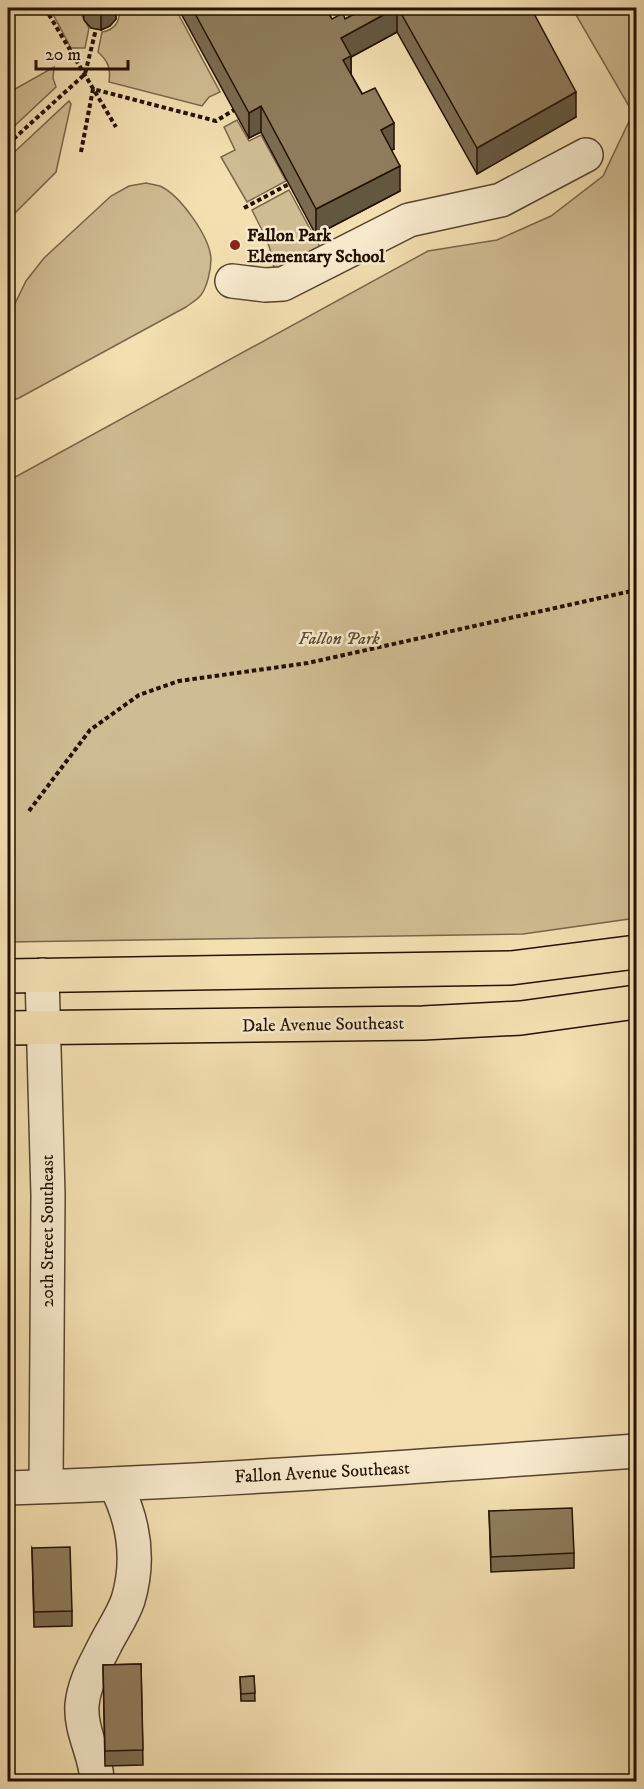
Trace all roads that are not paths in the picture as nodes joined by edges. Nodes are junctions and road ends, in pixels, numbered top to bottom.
1 (586, 155) dead end
2 (232, 282) dead end
3 (636, 952) edge
4 (42, 975) junction
5 (8, 976) edge
6 (636, 1002) edge
7 (8, 1028) edge
8 (44, 1028) junction
9 (636, 1451) edge
10 (115, 1484) junction
11 (46, 1486) junction
12 (8, 1488) edge
13 (97, 1782) edge

1 - 2 street
3 - 4 main road
4 - 5 main road
4 - 8 street, 20th Street Southeast
6 - 8 main road, Dale Avenue Southeast
7 - 8 main road, Dale Avenue Southeast
8 - 11 street, 20th Street Southeast
9 - 10 street, Fallon Avenue Southeast
10 - 11 street, Fallon Avenue Southeast
10 - 13 street
11 - 12 street, Fallon Avenue Southeast

